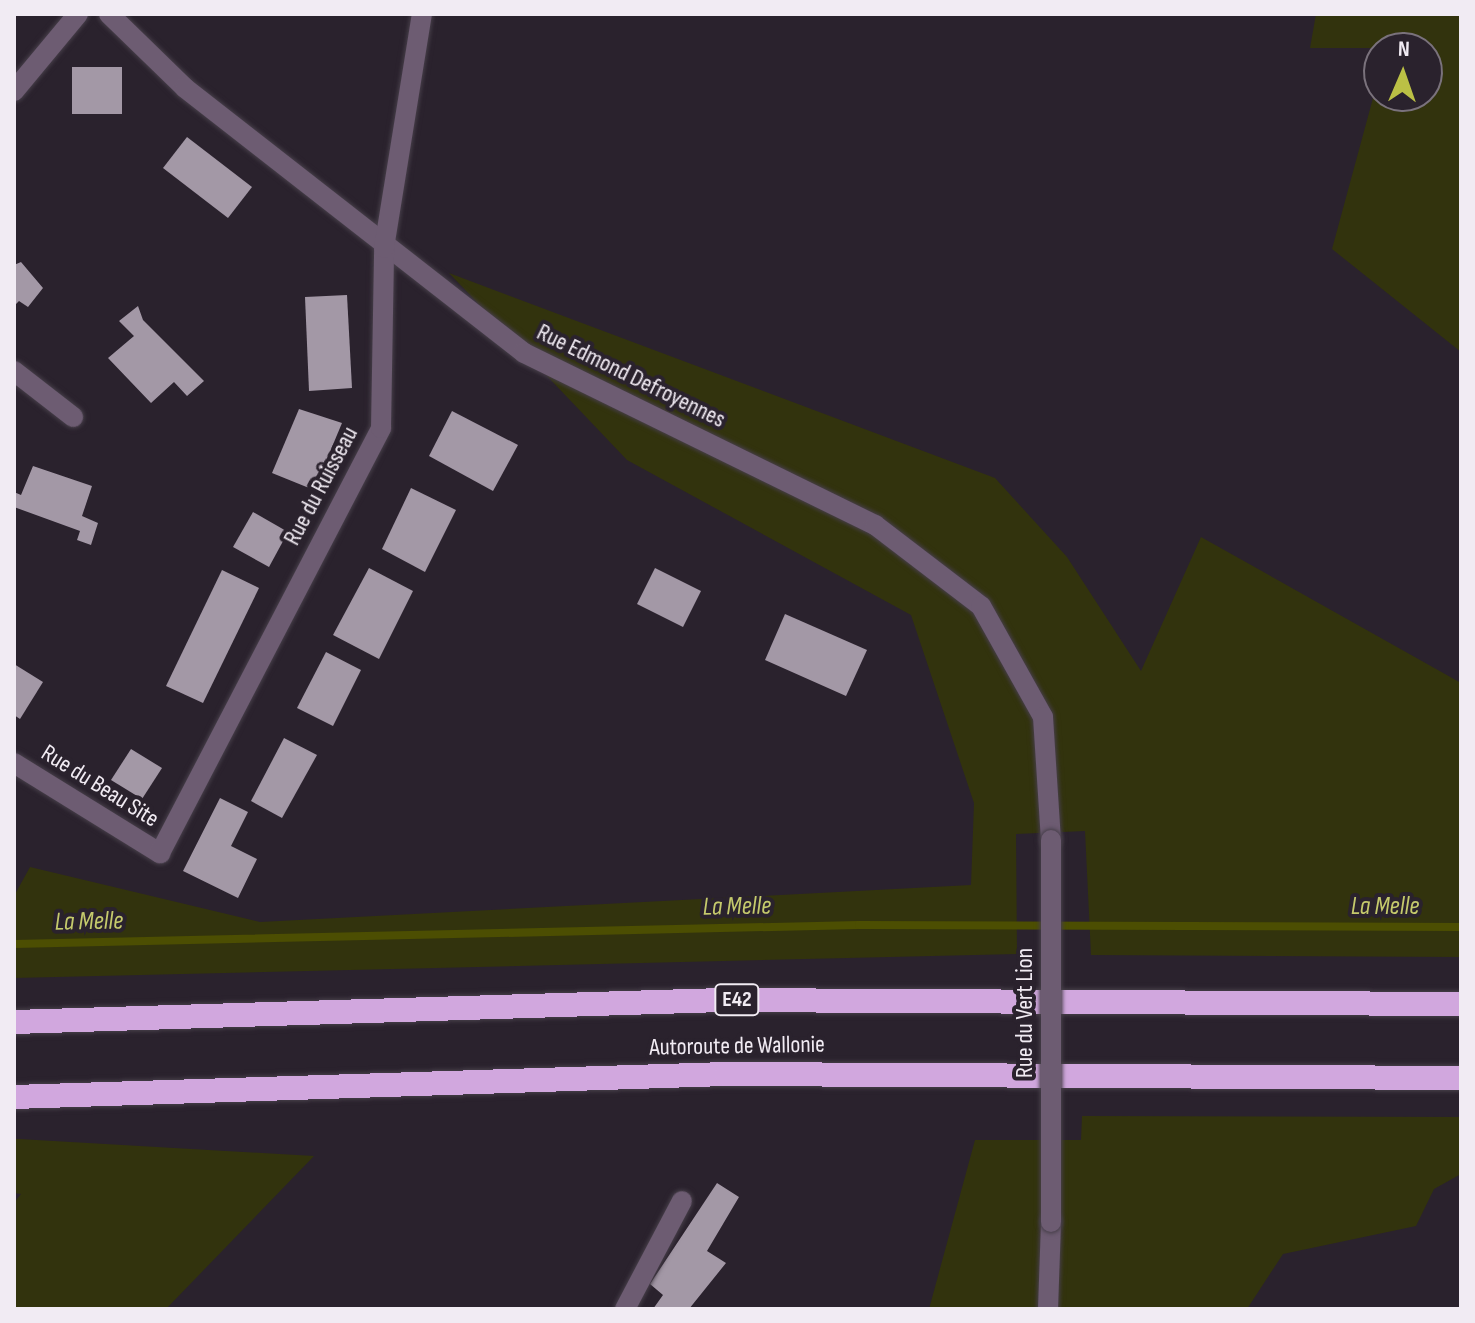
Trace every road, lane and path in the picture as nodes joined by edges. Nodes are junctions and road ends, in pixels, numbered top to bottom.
1 (78, 14) edge
2 (109, 14) edge
3 (422, 14) edge
4 (14, 91) edge
5 (384, 248) junction
6 (14, 371) edge
7 (73, 417) dead end
8 (1043, 717) joint
9 (14, 763) edge
10 (160, 853) joint
11 (1461, 1004) edge
12 (14, 1022) edge
13 (1461, 1078) edge
14 (14, 1097) edge
15 (682, 1201) dead end
16 (625, 1309) edge
17 (1048, 1309) edge

1 - 4 street
2 - 5 street, Rue Edmond Defroyennes
3 - 5 street, Rue du Ruisseau
5 - 8 street, Rue Edmond Defroyennes
5 - 10 street, Rue du Ruisseau
6 - 7 street
8 - 17 street, Rue du Vert Lion, bridge
9 - 10 street, Rue du Beau Site
11 - 12 highway, Autoroute de Wallonie / E42
13 - 14 highway, Autoroute de Wallonie
15 - 16 street

